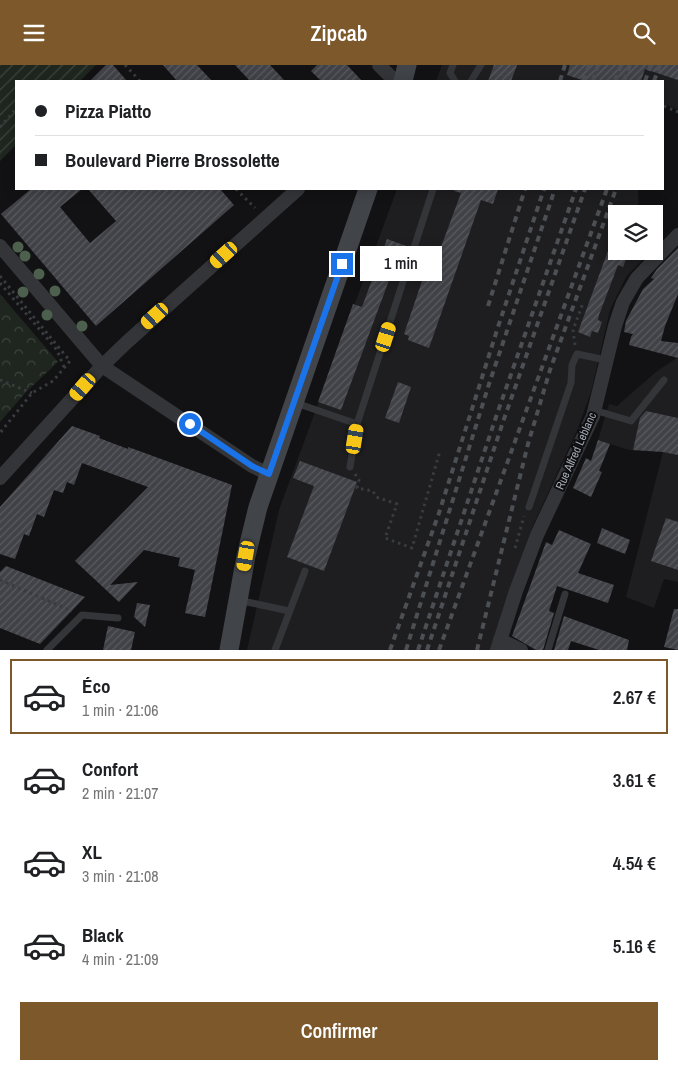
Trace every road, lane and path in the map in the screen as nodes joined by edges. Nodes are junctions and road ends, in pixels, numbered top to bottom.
1 (125, 65) edge
2 (379, 65) edge
3 (407, 65) edge
4 (454, 65) edge
5 (481, 65) edge
6 (139, 80) edge
7 (394, 80) edge
8 (403, 80) edge
9 (454, 80) edge
10 (473, 80) edge
11 (664, 106) dead end
12 (15, 110) edge
13 (678, 112) edge
14 (0, 127) edge
15 (237, 190) edge
16 (297, 190) edge
17 (368, 190) edge
18 (433, 190) edge
19 (260, 213) dead end
20 (678, 235) edge
21 (0, 247) edge
22 (0, 275) edge
23 (0, 283) edge
24 (583, 303) dead end
25 (577, 354) junction
26 (606, 360) junction
27 (102, 366) junction
28 (64, 367) junction
29 (0, 380) edge
30 (664, 380) dead end
31 (32, 393) junction
32 (294, 402) junction
33 (594, 410) junction
34 (357, 424) junction
35 (0, 433) edge
36 (440, 451) dead end
37 (350, 467) joint
38 (269, 474) junction
39 (0, 478) edge
40 (529, 507) dead end
41 (305, 571) dead end
42 (0, 580) edge
43 (565, 594) dead end
44 (238, 600) junction
45 (289, 611) junction
46 (82, 615) junction
47 (118, 618) dead end
48 (499, 645) edge
49 (47, 650) edge
50 (229, 650) edge
51 (275, 650) edge
52 (521, 650) edge
53 (548, 650) edge

1 - 6 path
2 - 7 street
3 - 8 main road
4 - 9 lane
5 - 10 lane
11 - 13 path
12 - 14 path
15 - 19 path
16 - 27 street
17 - 32 main road
18 - 34 lane
20 - 26 street, Rue Alfred Leblanc
21 - 27 street
22 - 28 path
23 - 28 path
24 - 25 path
25 - 26 lane
25 - 40 lane
26 - 33 street, Rue Alfred Leblanc
27 - 38 street
27 - 39 street
28 - 31 path
29 - 31 path
30 - 33 lane
31 - 35 path
32 - 34 lane
32 - 38 main road
33 - 48 street, Rue Alfred Leblanc
34 - 37 lane
36 - 37 path
38 - 44 main road
41 - 45 lane
42 - 46 path
43 - 53 lane
44 - 45 lane
44 - 50 main road
45 - 51 lane
46 - 47 lane
46 - 49 lane
48 - 52 street

